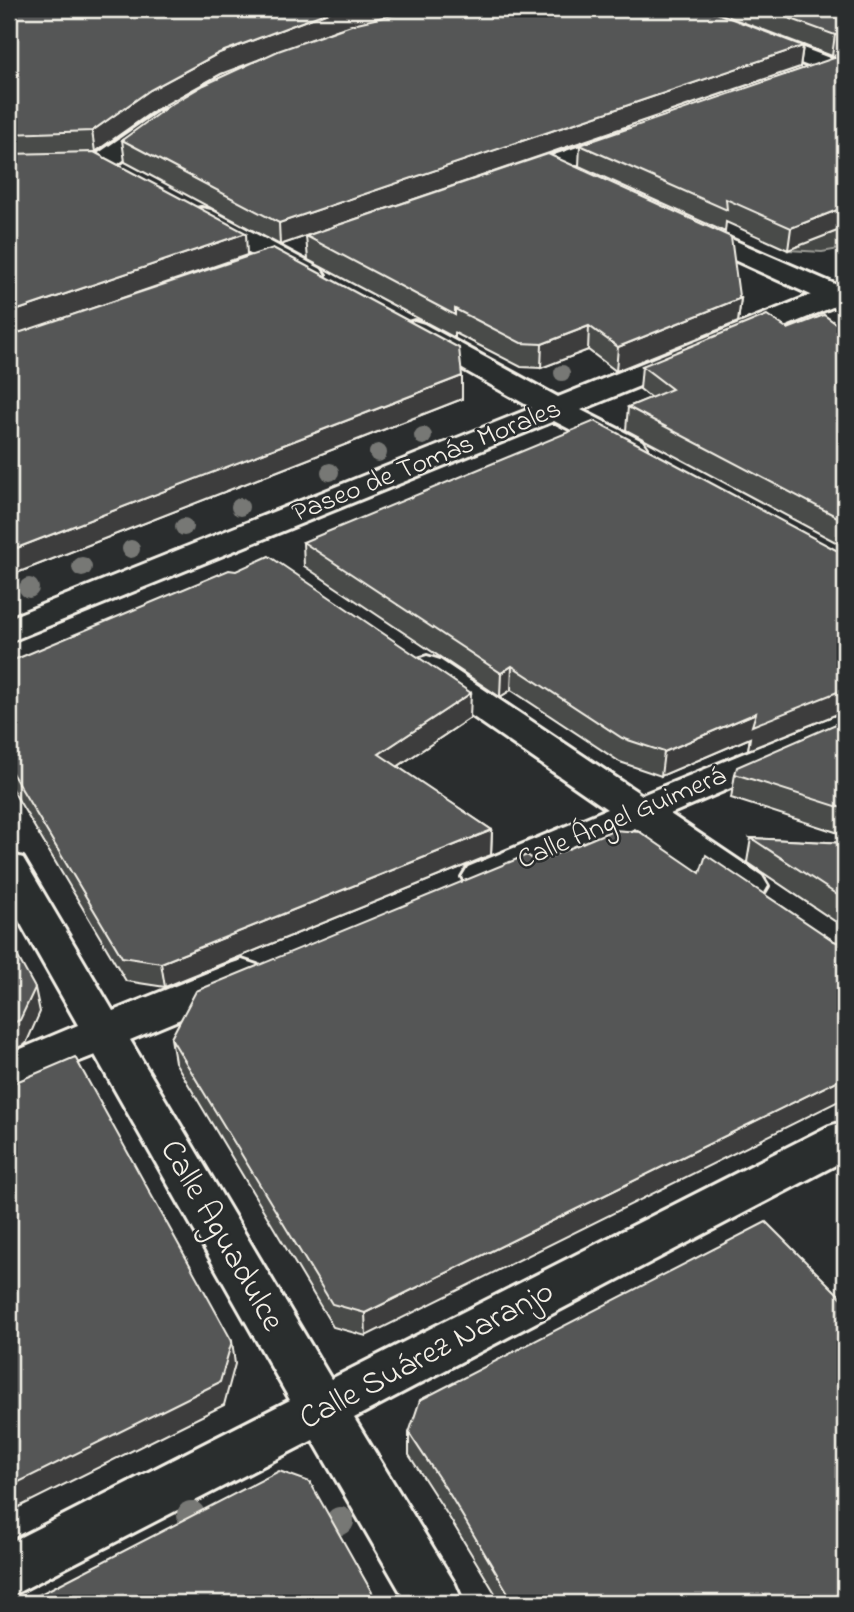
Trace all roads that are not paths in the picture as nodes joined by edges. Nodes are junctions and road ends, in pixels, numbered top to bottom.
1 (680, 9) edge
2 (841, 68) edge
3 (793, 81) edge
4 (186, 106) edge
5 (652, 130) edge
6 (549, 165) junction
7 (101, 168) edge
8 (578, 178) edge
9 (490, 186) edge
10 (172, 201) edge
11 (664, 217) edge
12 (317, 245) edge
13 (279, 258) junction
14 (240, 271) edge
15 (340, 290) edge
16 (842, 296) edge
17 (388, 317) edge
18 (556, 410) junction
19 (657, 462) edge
20 (237, 539) junction
21 (276, 565) edge
22 (9, 631) edge
23 (401, 650) edge
24 (845, 725) edge
25 (640, 813) junction
26 (9, 868) edge
27 (444, 893) edge
28 (779, 907) edge
29 (279, 961) edge
30 (104, 1033) junction
31 (9, 1072) edge
32 (845, 1139) edge
33 (324, 1410) junction
34 (9, 1571) edge
35 (436, 1603) edge

1 - 2 street
2 - 3 street
4 - 7 street
5 - 6 street
6 - 8 street
6 - 9 street
10 - 13 street
11 - 16 street
12 - 13 street
13 - 14 street
13 - 15 street
16 - 18 street, Paseo de Tomás Morales
17 - 18 street
18 - 19 street
18 - 20 street, Paseo de Tomás Morales
20 - 21 street
20 - 22 street, Paseo de Tomás Morales
23 - 25 street
24 - 25 street, Calle Ángel Guimerá
25 - 27 street, Calle Ángel Guimerá
25 - 28 street
26 - 30 street, Calle Aguadulce
29 - 30 street
30 - 31 street
30 - 33 street, Calle Aguadulce
32 - 33 street, Calle Suárez Naranjo
33 - 34 street, Calle Suárez Naranjo
33 - 35 street, Calle Aguadulce

